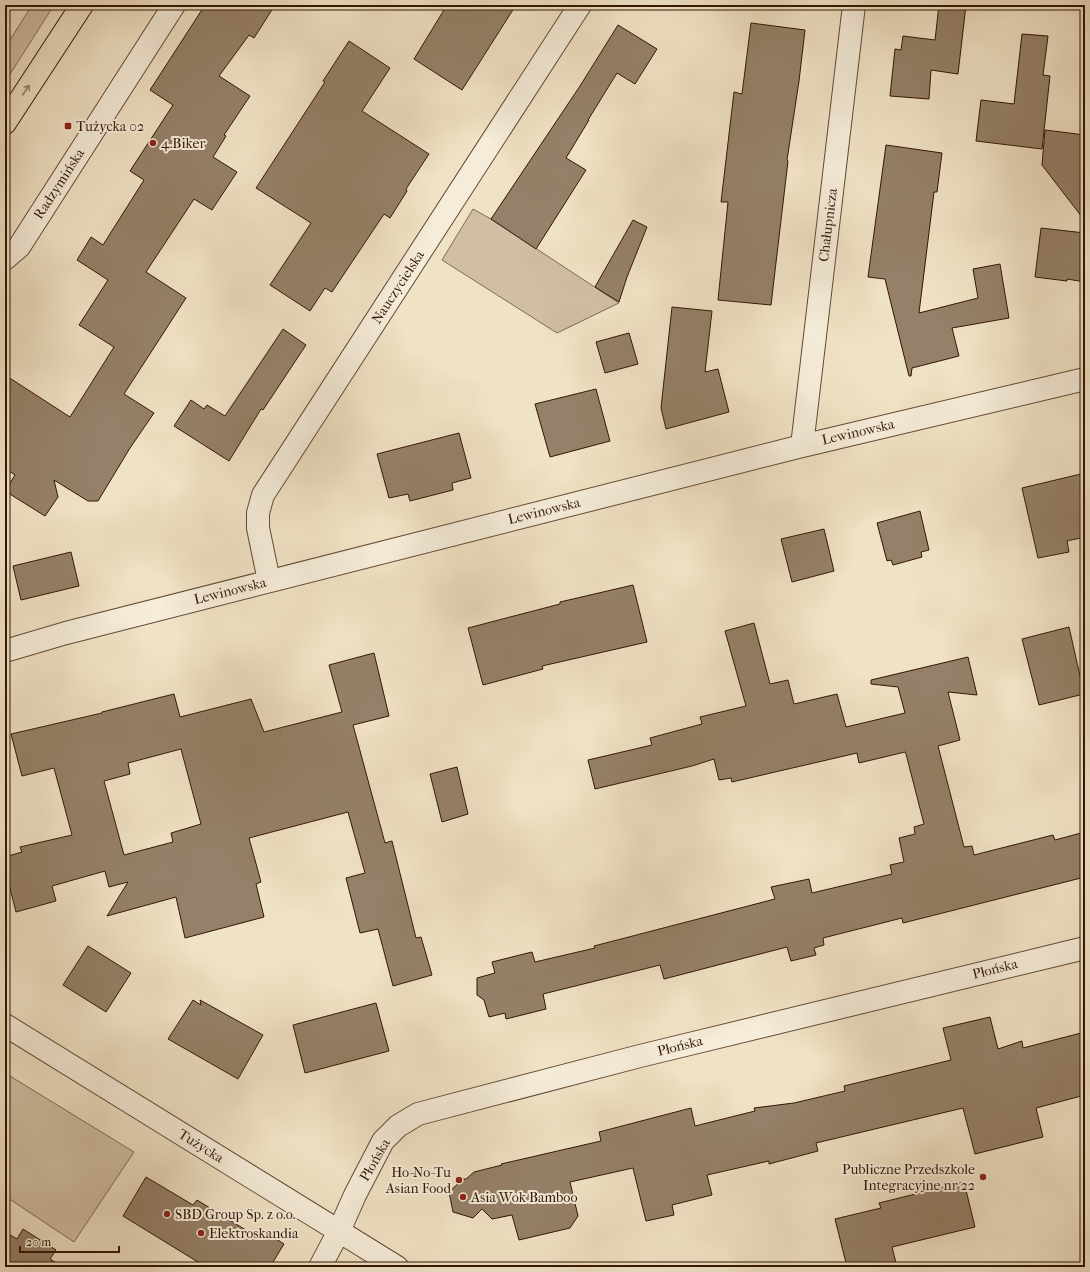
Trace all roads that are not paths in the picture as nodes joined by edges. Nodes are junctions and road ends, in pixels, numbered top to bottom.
1 (82, 5) edge
2 (174, 5) edge
3 (580, 5) edge
4 (854, 5) edge
5 (5, 123) edge
6 (5, 259) edge
7 (1085, 378) edge
8 (802, 446) junction
9 (269, 581) junction
10 (5, 651) edge
11 (1085, 948) edge
12 (5, 1025) edge
13 (339, 1231) junction
14 (320, 1267) edge
15 (397, 1267) edge

5 -> 1 main road
2 - 6 street, Radzymińska
3 - 9 street, Nauczycielska
4 - 8 street, Chałupnicza
7 - 8 street, Lewinowska
8 - 9 street, Lewinowska
9 - 10 street, Lewinowska
11 - 13 street, Płońska
12 - 13 street, Tużycka
13 - 14 street, Płońska
13 - 15 street, Tużycka

